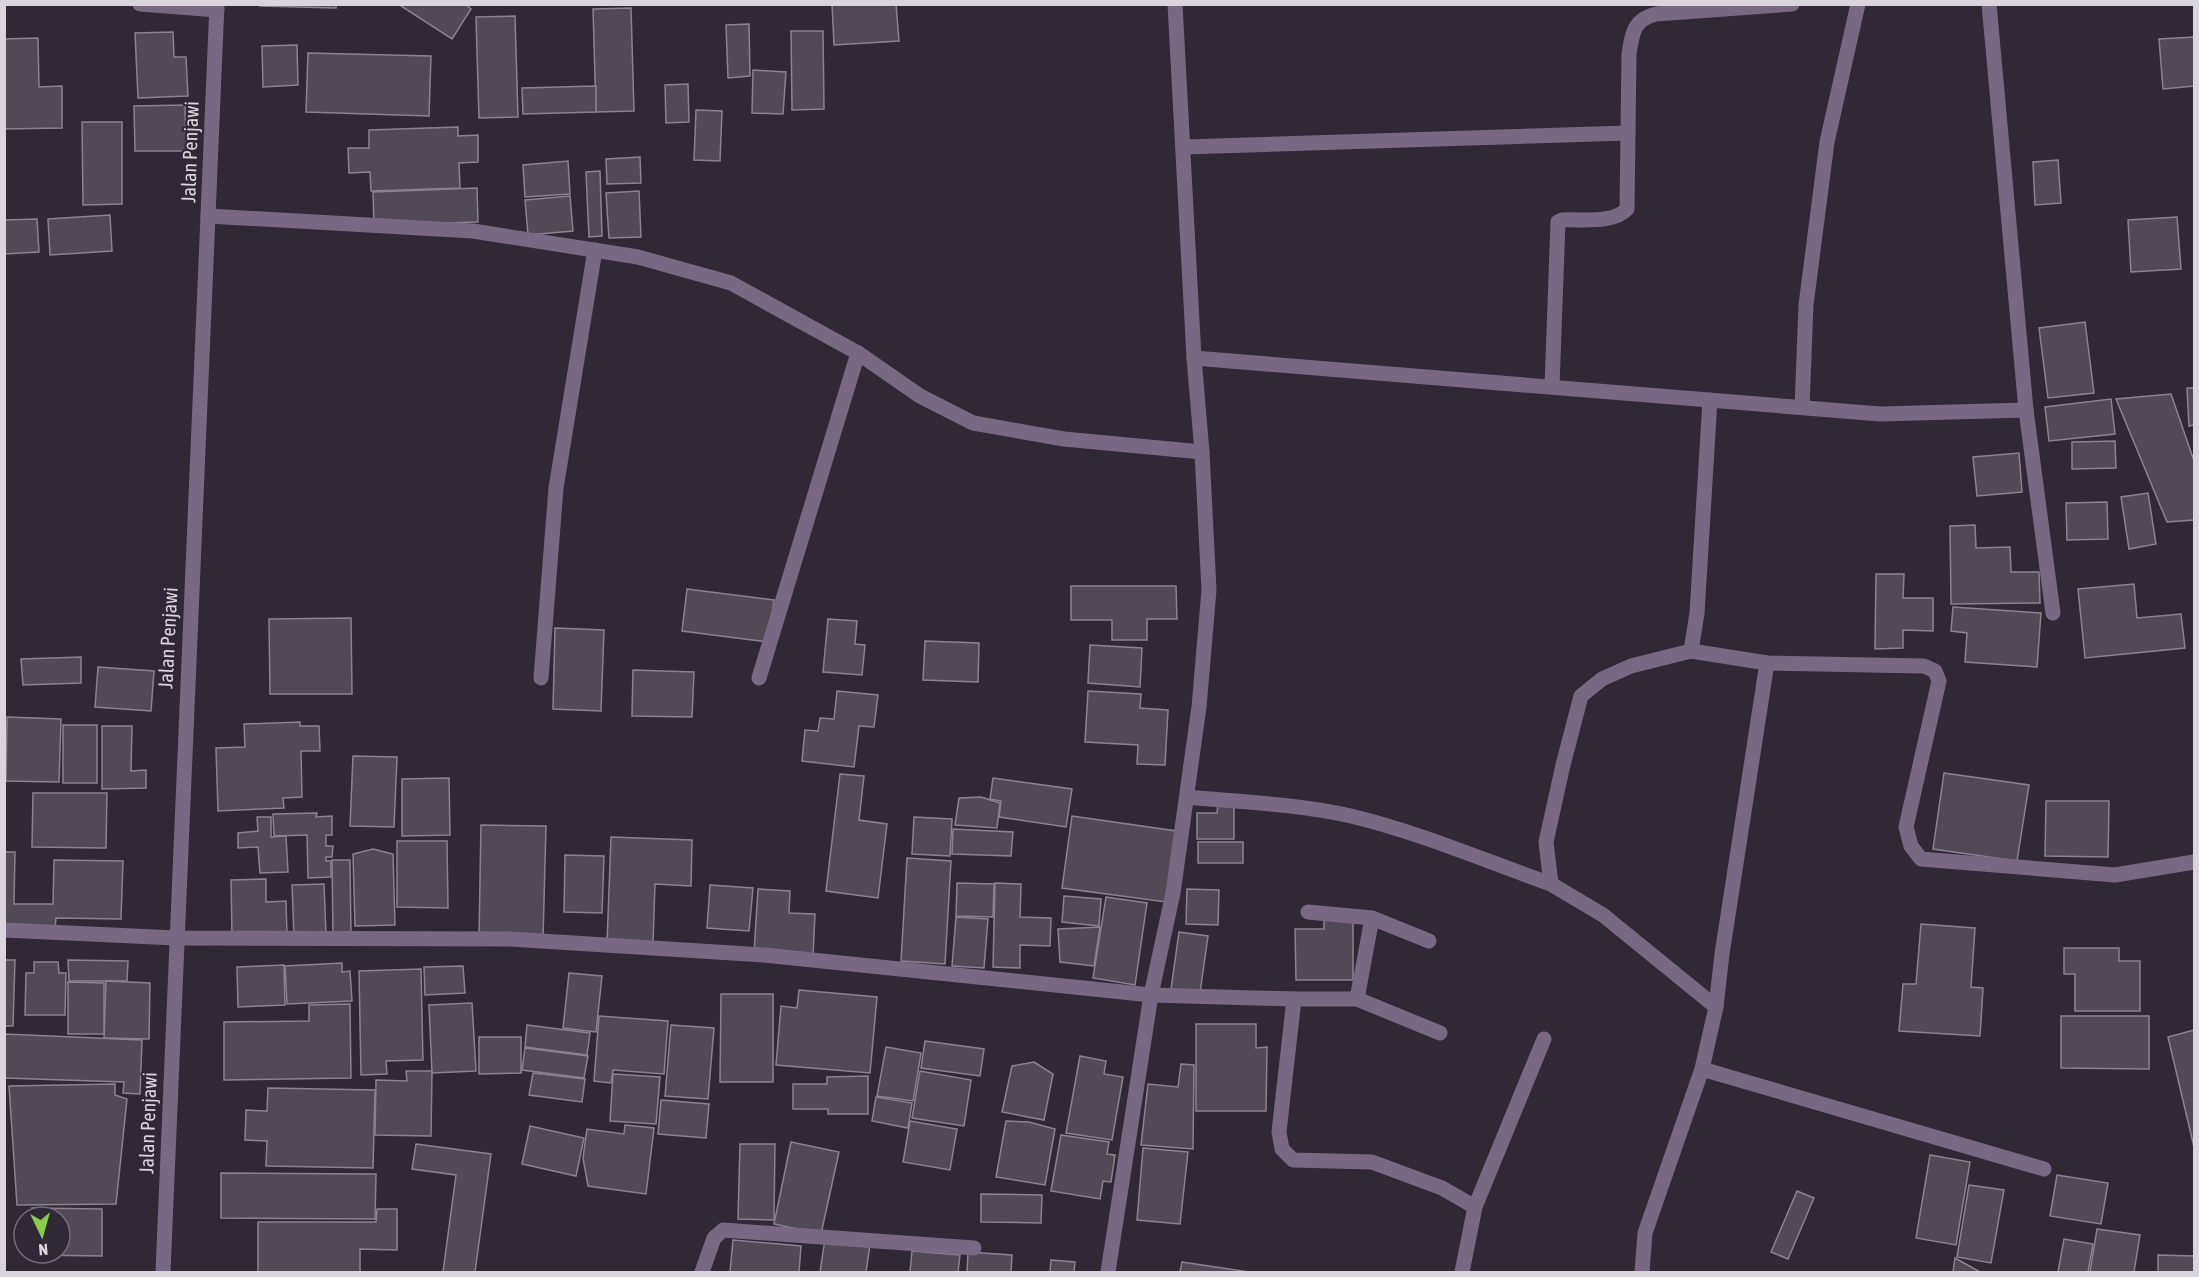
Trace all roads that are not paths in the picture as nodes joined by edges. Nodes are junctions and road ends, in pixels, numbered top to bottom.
1 (140, 4) edge
2 (1175, 4) edge
3 (1792, 4) edge
4 (1858, 4) edge
5 (1989, 4) edge
6 (217, 7) edge
7 (1628, 133) junction
8 (1184, 147) junction
9 (208, 216) junction
10 (595, 250) junction
11 (858, 353) junction
12 (1194, 358) junction
13 (1552, 386) junction
14 (1710, 400) junction
15 (1802, 407) junction
16 (2026, 410) junction
17 (1202, 452) junction
18 (2053, 613) dead end
19 (1692, 651) junction
20 (1767, 663) junction
21 (541, 678) dead end
22 (759, 678) dead end
23 (1186, 797) junction
24 (2194, 862) edge
25 (1551, 884) junction
26 (1308, 912) dead end
27 (1372, 918) junction
28 (4, 930) edge
29 (176, 938) junction
30 (1429, 941) dead end
31 (1151, 995) junction
32 (1294, 999) junction
33 (1357, 999) junction
34 (1716, 1008) junction
35 (1440, 1033) dead end
36 (1544, 1039) dead end
37 (1702, 1069) junction
38 (2044, 1169) dead end
39 (1474, 1207) junction
40 (974, 1248) dead end
41 (163, 1272) edge
42 (702, 1272) edge
43 (1108, 1272) edge
44 (1462, 1272) edge
45 (1642, 1272) edge

1 - 6 street
2 - 8 street
3 - 7 street
4 - 15 street
5 - 16 street
6 - 9 street, Jalan Penjawi
7 - 8 street
7 - 13 street
8 - 12 street
9 - 10 street
9 - 29 street, Jalan Penjawi
10 - 11 street
10 - 21 street
11 - 17 street
11 - 22 street
12 - 13 street
12 - 17 street
13 - 14 street
14 - 15 street
14 - 19 street
15 - 16 street
16 - 18 street
17 - 23 street
19 - 20 street
19 - 25 street
20 - 24 street
20 - 34 street
23 - 25 street
23 - 31 street
25 - 34 street
26 - 27 street
27 - 30 street
27 - 33 street
28 - 29 street
29 - 31 street
29 - 41 street, Jalan Penjawi
31 - 32 street
31 - 43 street
32 - 33 street
32 - 39 street
33 - 35 street
34 - 37 street
36 - 39 street
37 - 38 street
37 - 45 street
39 - 44 street
40 - 42 street

